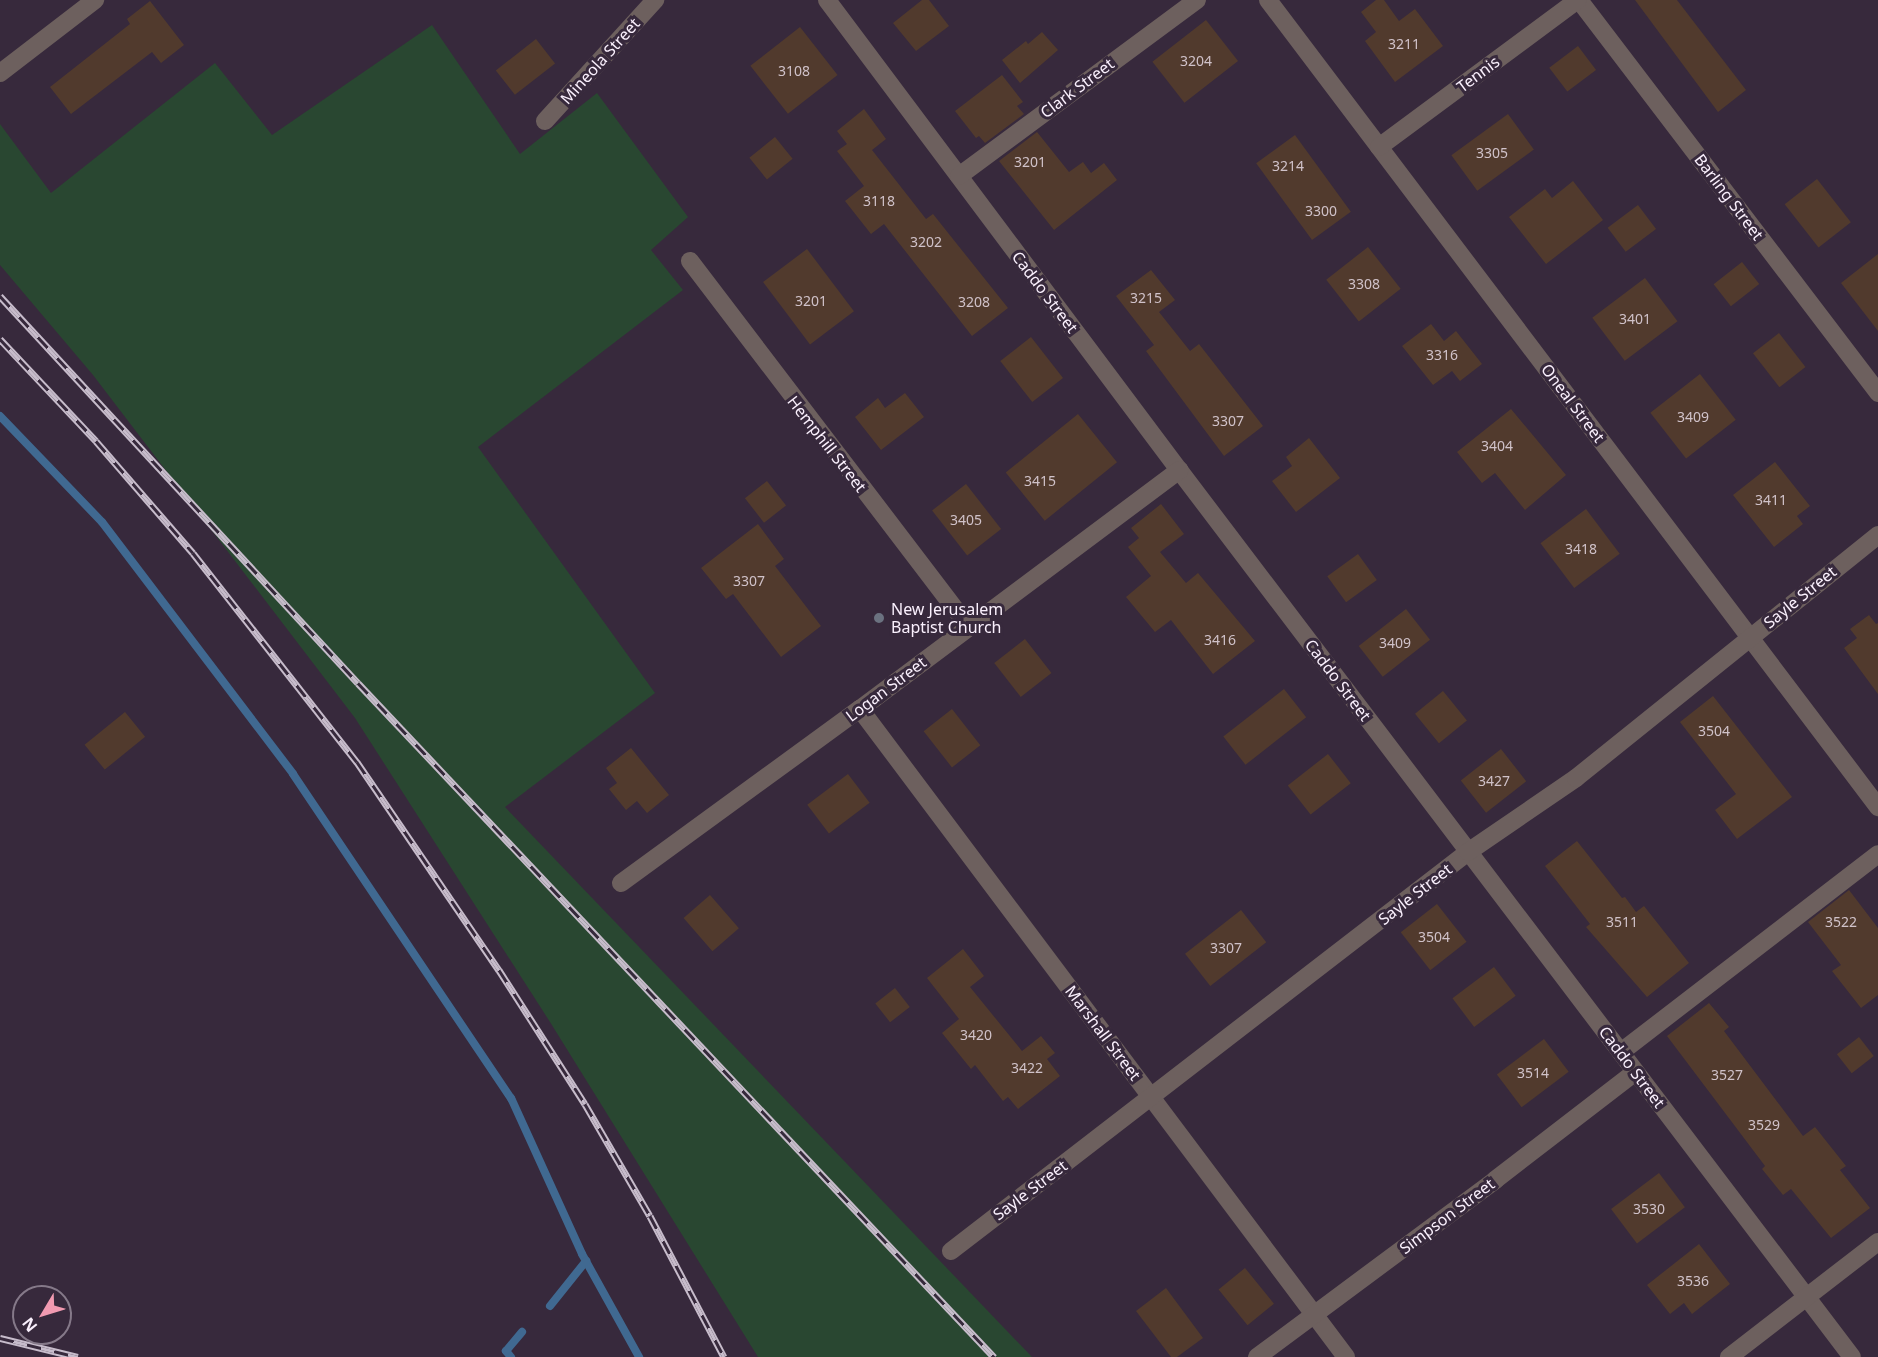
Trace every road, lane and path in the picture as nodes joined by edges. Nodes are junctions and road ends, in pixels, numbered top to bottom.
1 (95, 0) edge
2 (655, 0) edge
3 (827, 0) edge
4 (1197, 0) edge
5 (1268, 0) edge
6 (1579, 0) edge
7 (0, 73) edge
8 (545, 121) dead end
9 (1379, 147) junction
10 (959, 177) junction
11 (690, 261) dead end
12 (1878, 393) edge
13 (1179, 470) junction
14 (1878, 535) edge
15 (968, 626) junction
16 (1750, 637) junction
17 (860, 710) junction
18 (1878, 807) edge
19 (1468, 852) junction
20 (1878, 854) edge
21 (621, 883) dead end
22 (1621, 1053) junction
23 (1635, 1072) junction
24 (1152, 1099) junction
25 (1878, 1242) edge
26 (951, 1251) dead end
27 (1807, 1297) junction
28 (1315, 1315) junction
29 (1257, 1357) edge
30 (1346, 1357) edge
31 (1729, 1357) edge
32 (1852, 1357) edge

1 - 7 street
2 - 8 street, Mineola Street
3 - 10 street, Caddo Street
4 - 10 street, Clark Street
5 - 9 street, Oneal Street
6 - 9 street, Tennis
6 - 12 street, Barling Street
9 - 16 street, Oneal Street
10 - 13 street, Caddo Street
11 - 15 street, Hemphill Street
13 - 15 street, Logan Street
13 - 19 street, Caddo Street
14 - 16 street, Sayle Street
15 - 17 street, Logan Street
16 - 18 street, Oneal Street
16 - 19 street, Sayle Street
17 - 21 street, Logan Street
17 - 24 street, Marshall Street
19 - 22 street, Caddo Street
19 - 24 street, Sayle Street
20 - 22 street
22 - 23 street, Caddo Street
23 - 27 street, Caddo Street
23 - 28 street, Simpson Street
24 - 26 street, Sayle Street
24 - 28 street, Marshall Street
25 - 27 street
27 - 31 street
27 - 32 street, Caddo Street
28 - 29 street, Simpson Street
28 - 30 street, Marshall Street

